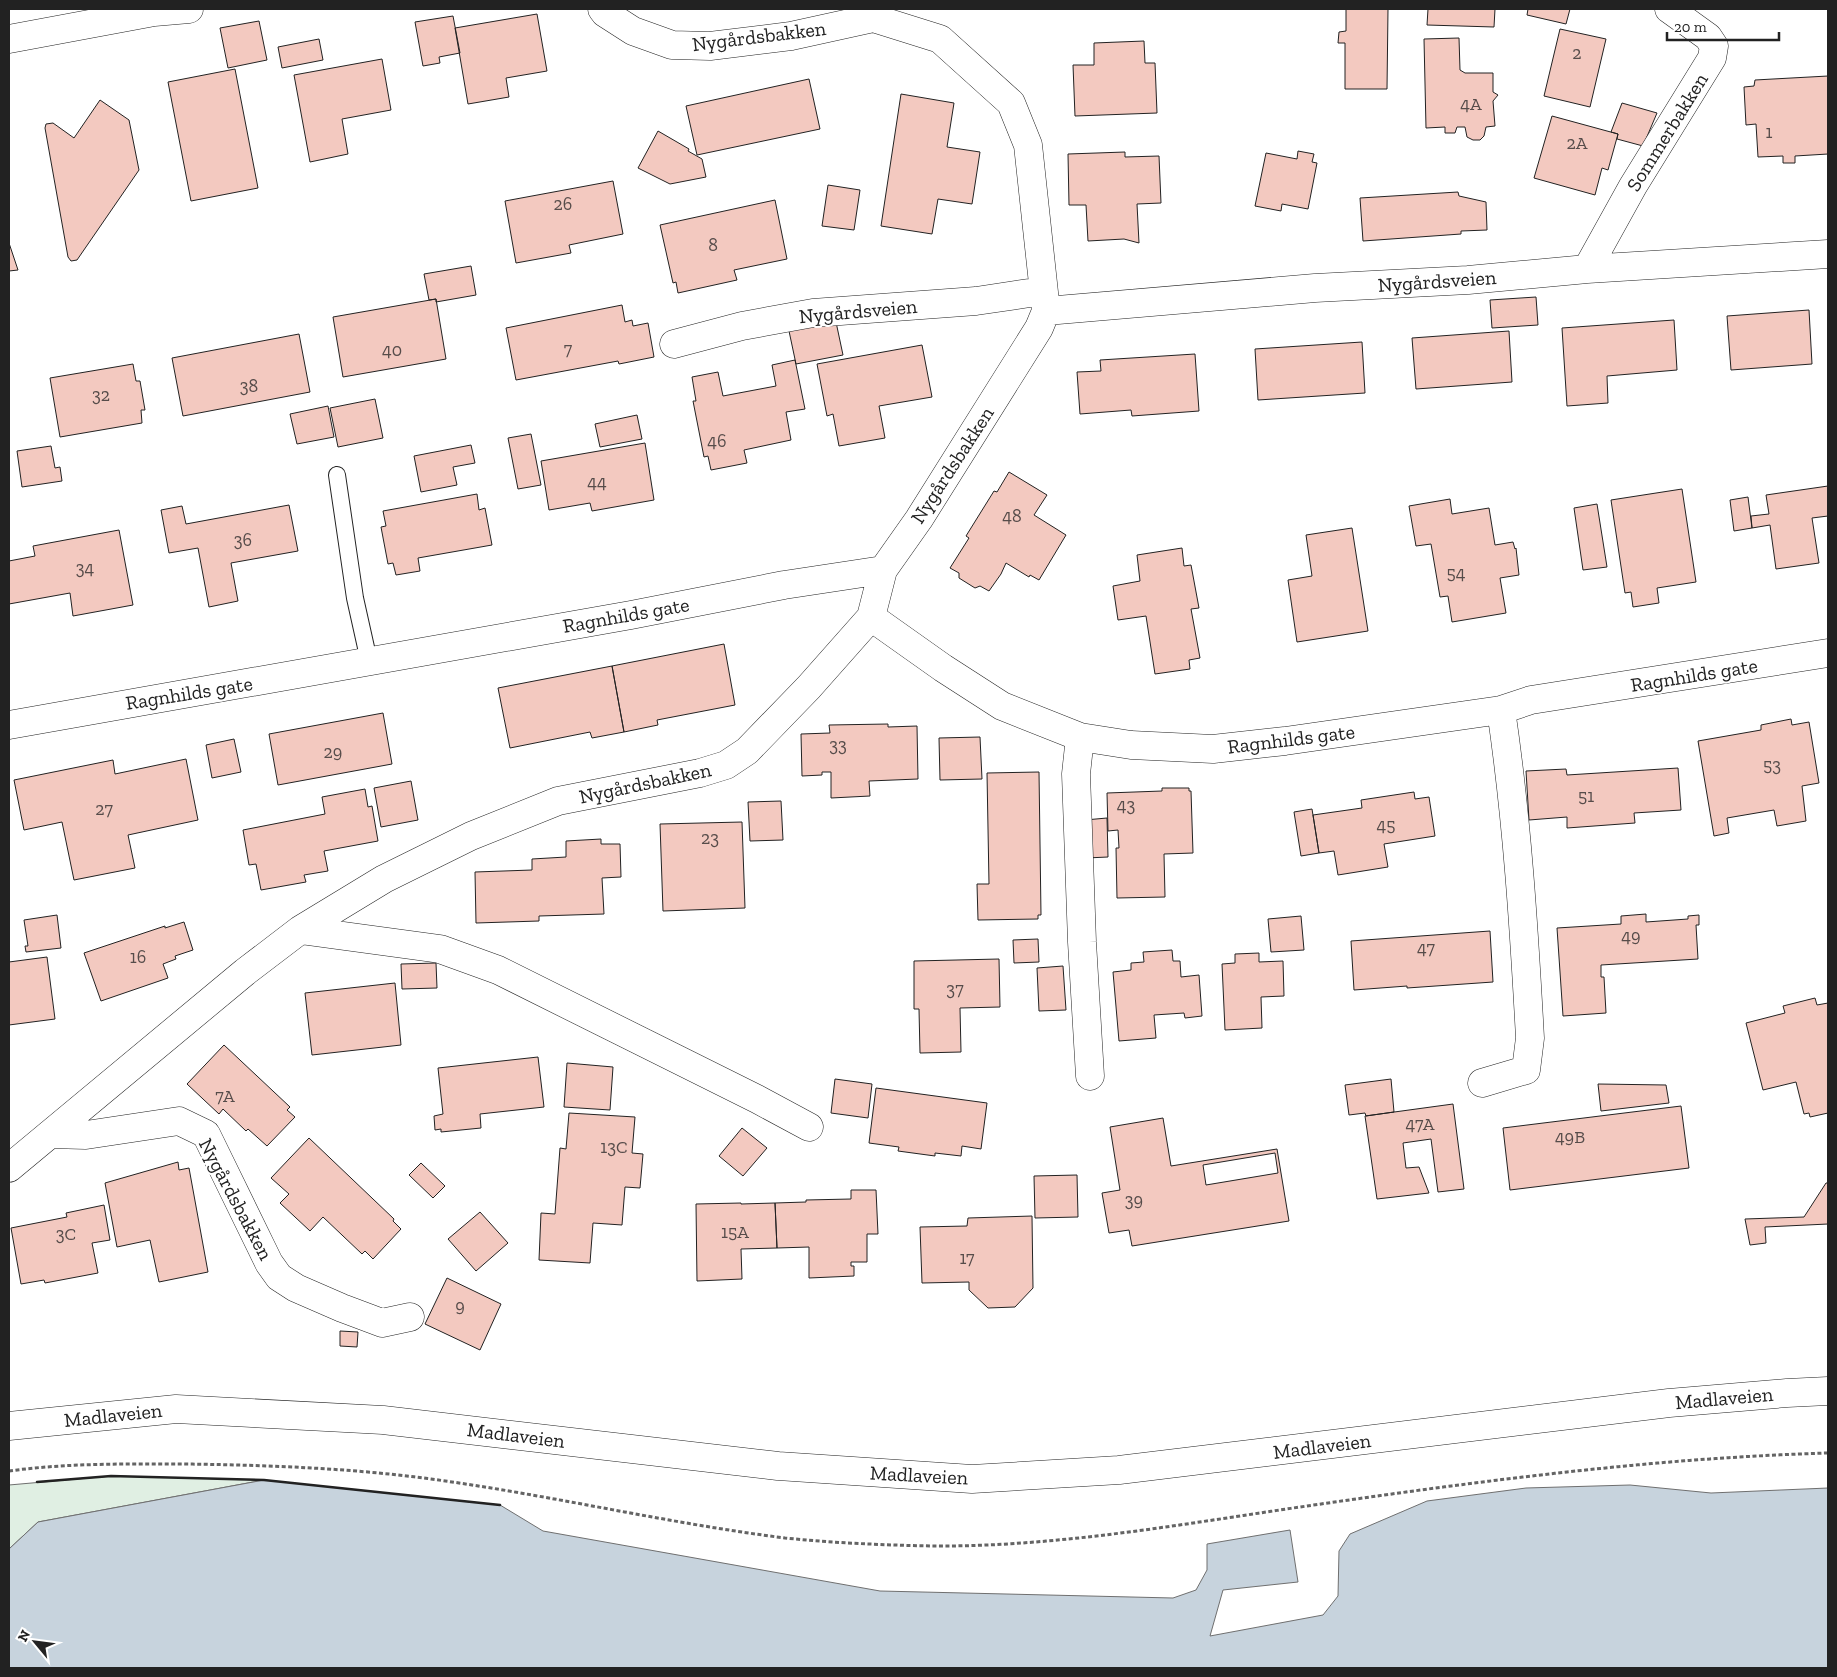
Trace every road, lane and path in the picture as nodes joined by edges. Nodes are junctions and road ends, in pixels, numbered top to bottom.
1 (189, 9) edge
2 (602, 9) edge
3 (1669, 9) edge
4 (154, 10) edge
5 (9, 39) edge
6 (1828, 254) edge
7 (1587, 269) junction
8 (1044, 301) junction
9 (674, 344) dead end
10 (337, 475) dead end
11 (883, 570) junction
12 (871, 617) junction
13 (1828, 653) edge
14 (369, 661) junction
15 (1501, 710) junction
16 (9, 725) edge
17 (1080, 737) junction
18 (300, 930) junction
19 (1090, 1076) dead end
20 (1482, 1083) dead end
21 (809, 1128) dead end
22 (50, 1134) junction
23 (9, 1168) edge
24 (410, 1316) dead end
25 (1828, 1391) edge
26 (9, 1426) edge

1 - 4 street
2 - 8 street, Nygårdsbakken
3 - 7 street, Sommerbakken
4 - 5 street
6 - 7 street, Nygårdsveien
7 - 8 street, Nygårdsveien
8 - 9 street, Nygårdsveien
8 - 11 street, Nygårdsbakken
10 - 14 lane
11 - 12 street, Nygårdsbakken
11 - 14 street, Ragnhilds gate
12 - 17 street, Ragnhilds gate
12 - 18 street, Nygårdsbakken
13 - 15 street, Ragnhilds gate
14 - 16 street, Ragnhilds gate
15 - 17 street, Ragnhilds gate
15 - 20 street
17 - 19 street
18 - 21 street
18 - 22 street, Nygårdsbakken
22 - 23 street, Nygårdsbakken
22 - 24 street, Nygårdsbakken
25 - 26 street, Madlaveien

